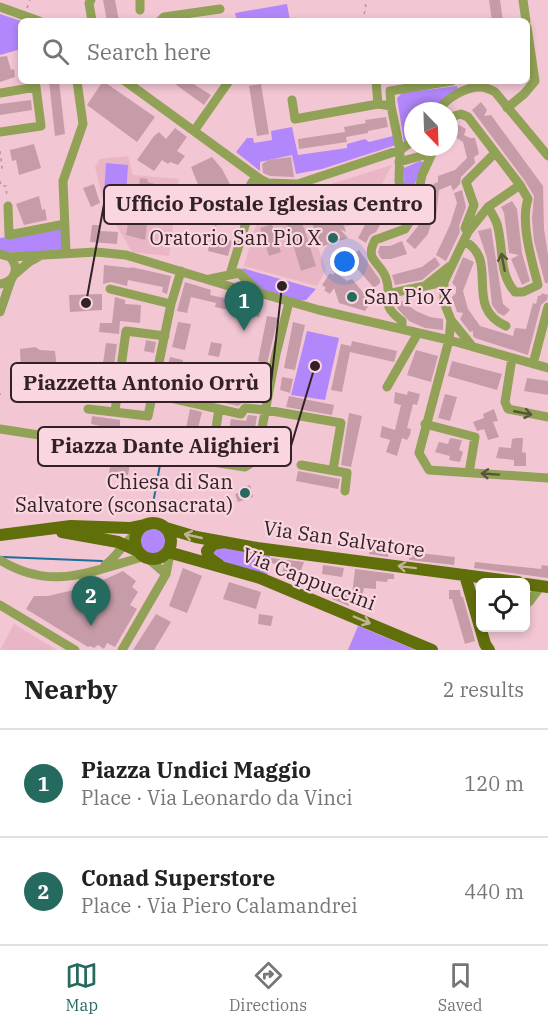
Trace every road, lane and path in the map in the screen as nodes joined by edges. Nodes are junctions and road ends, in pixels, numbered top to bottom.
1 (30, 0) edge
2 (91, 0) edge
3 (365, 0) edge
4 (523, 0) edge
5 (0, 7) edge
6 (220, 9) dead end
7 (24, 15) junction
8 (32, 18) edge
9 (92, 18) edge
10 (163, 18) edge
11 (362, 18) edge
12 (526, 18) edge
13 (530, 47) edge
14 (77, 84) edge
15 (129, 84) edge
16 (226, 84) edge
17 (376, 84) edge
18 (433, 84) edge
19 (0, 93) edge
20 (291, 100) dead end
21 (446, 102) edge
22 (378, 104) junction
23 (391, 106) junction
24 (507, 108) junction
25 (458, 115) edge
26 (194, 131) junction
27 (0, 132) edge
28 (404, 147) edge
29 (400, 150) junction
30 (0, 151) edge
31 (495, 153) junction
32 (424, 156) edge
33 (431, 156) edge
34 (548, 156) edge
35 (236, 162) junction
36 (399, 162) junction
37 (0, 168) edge
38 (0, 181) edge
39 (264, 181) junction
40 (298, 184) junction
41 (516, 187) junction
42 (249, 192) junction
43 (264, 200) junction
44 (474, 205) junction
45 (8, 206) joint
46 (485, 210) junction
47 (414, 215) junction
48 (248, 216) junction
49 (65, 224) junction
50 (466, 237) junction
51 (66, 253) junction
52 (5, 255) edge
53 (43, 259) junction
54 (452, 264) junction
55 (181, 271) junction
56 (236, 275) junction
57 (13, 277) junction
58 (207, 279) junction
59 (444, 282) junction
60 (0, 284) edge
61 (538, 285) junction
62 (424, 286) junction
63 (235, 287) junction
64 (110, 289) dead end
65 (548, 291) edge
66 (261, 293) junction
67 (387, 294) junction
68 (290, 302) junction
69 (171, 304) junction
70 (548, 308) edge
71 (0, 312) edge
72 (393, 314) junction
73 (451, 320) junction
74 (390, 326) junction
75 (506, 326) dead end
76 (402, 329) junction
77 (417, 333) junction
78 (165, 336) junction
79 (449, 340) junction
80 (473, 347) junction
81 (512, 358) junction
82 (534, 363) junction
83 (548, 368) edge
84 (387, 387) dead end
85 (153, 394) junction
86 (88, 409) dead end
87 (219, 409) junction
88 (266, 410) junction
89 (115, 411) junction
90 (548, 417) edge
91 (425, 424) junction
92 (0, 429) edge
93 (214, 434) dead end
94 (301, 465) dead end
95 (333, 470) junction
96 (469, 472) junction
97 (548, 478) edge
98 (345, 491) dead end
99 (148, 524) junction
100 (166, 528) junction
101 (46, 530) junction
102 (137, 533) junction
103 (0, 535) edge
104 (228, 542) junction
105 (124, 545) junction
106 (167, 553) junction
107 (144, 556) junction
108 (0, 560) edge
109 (102, 568) junction
110 (224, 568) junction
111 (166, 574) junction
112 (465, 575) junction
113 (481, 578) edge
114 (544, 586) edge
115 (530, 601) edge
116 (0, 605) edge
117 (142, 615) junction
118 (151, 621) dead end
119 (486, 648) edge
120 (75, 650) edge
121 (122, 650) edge
122 (432, 650) edge

1 - 7 path
2 - 9 street
3 - 11 path
4 - 12 street
5 - 7 street
6 - 10 street
7 - 8 street
13 - 24 street
14 - 49 street
15 - 26 street
16 - 26 street
17 - 22 street
18 - 23 street
19 - 27 street
20 - 22 street
21 - 24 street
22 - 23 street
23 - 29 street
24 - 34 street
25 - 31 street
26 - 35 street
28 - 29 street
29 - 36 street
29 - 40 street
30 - 37 path
31 - 41 street
31 - 44 street
32 - 36 street
33 - 47 street
35 - 39 street
35 - 42 street
36 - 47 street
38 - 45 path
39 - 40 street
39 - 42 street
39 - 43 street
40 - 43 street
41 - 46 street
41 - 61 street
42 - 43 street
42 - 48 street
43 - 48 street
44 - 46 street
44 - 50 street
45 - 49 street
46 - 50 street
61 -> 46 street
47 - 67 street
48 - 56 street
49 - 51 street
50 - 54 street
50 - 75 street
51 - 53 street
51 - 55 street
52 - 53 street
52 - 57 street
53 - 57 street
54 - 59 street
54 - 62 street
55 - 58 street
55 - 69 street
56 - 58 street
56 - 63 street
56 - 63 street
56 - 66 street
57 - 60 street
57 - 71 street
58 - 63 street
59 - 62 street
59 - 73 street
61 - 65 street
62 - 67 street
63 - 66 street
64 - 69 street
66 - 68 street
67 - 72 street
68 - 74 street
68 - 88 street
69 - 78 street
70 - 82 street
72 - 74 street
72 - 76 street
73 - 79 street
73 - 80 street
74 - 76 street
76 - 77 street
77 - 79 street
77 - 84 street
78 - 85 street
78 - 89 street
79 - 80 street
79 - 91 street
80 - 81 street
81 - 82 street
81 -> 90 street
82 - 83 street
85 - 87 street
85 - 89 street
86 - 89 street
87 - 88 street
87 - 93 street
88 - 92 street
88 - 95 street
91 - 96 street
91 - 96 street
94 - 95 street
95 - 98 street
97 -> 96 street
99 - 100 main road
99 - 101 main road
99 - 102 main road
104 -> 100 main road, Via San Salvatore
100 - 106 main road
101 - 103 main road
101 - 105 main road
102 - 105 street
102 - 107 main road
104 - 110 main road
112 -> 104 main road, Via San Salvatore
105 - 107 main road
105 - 109 street
106 - 107 main road
106 - 110 main road, Via Cappuccini
106 - 111 street
107 - 109 street
107 - 111 street
108 - 109 street
110 -> 122 main road, Via Cappuccini
111 - 117 street
112 - 113 main road, Via San Salvatore
112 - 119 main road
114 - 115 street
116 - 120 street
117 - 118 street
117 - 121 street

